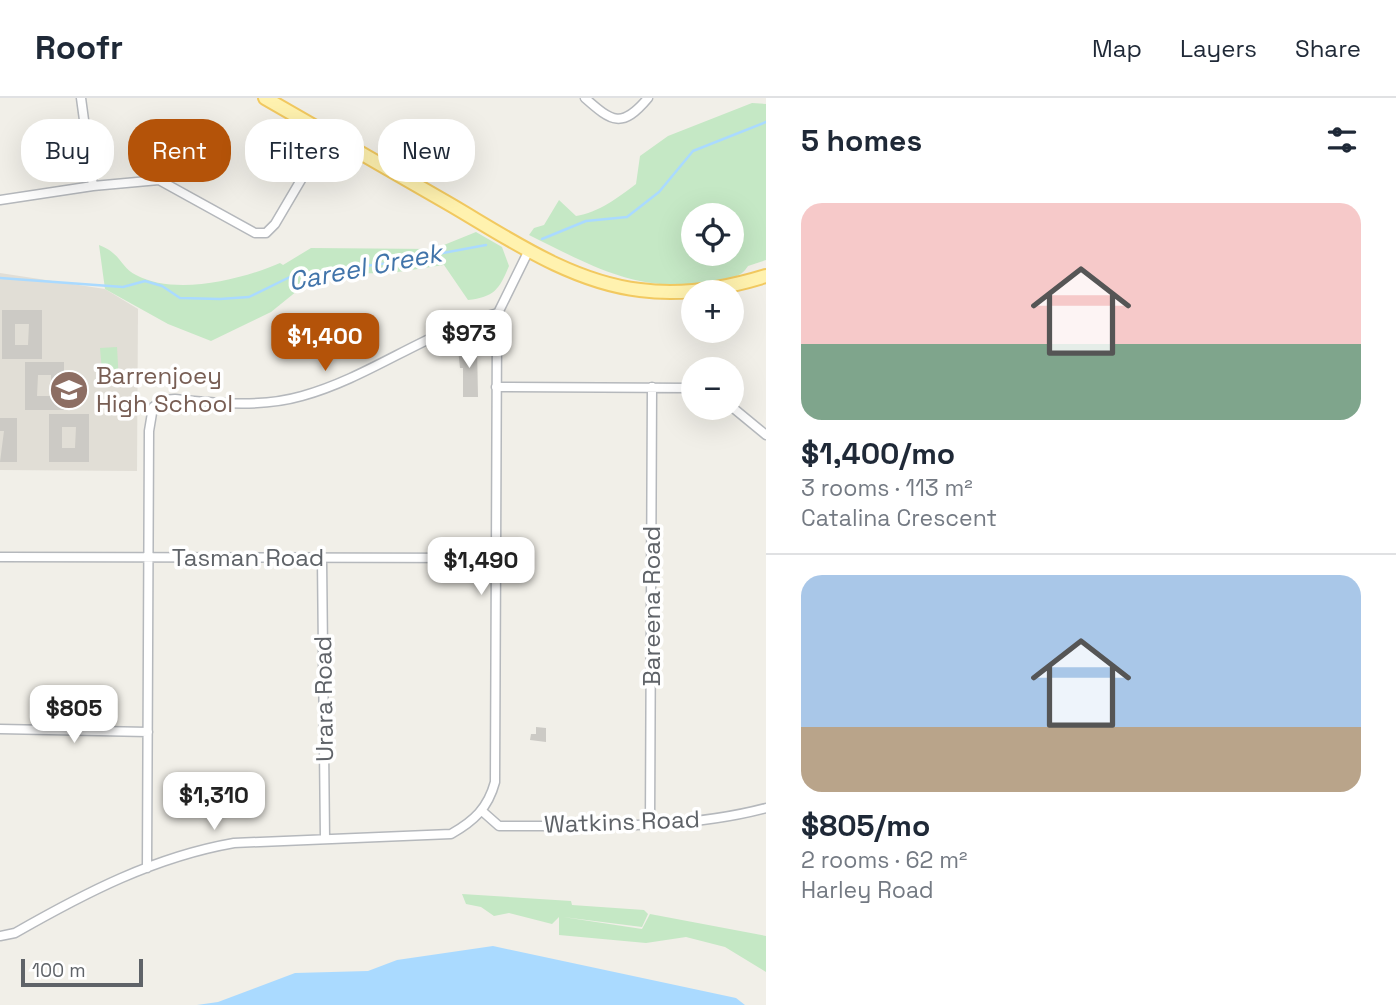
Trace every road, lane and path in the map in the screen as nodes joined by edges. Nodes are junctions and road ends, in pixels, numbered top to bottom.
1 (81, 98) edge
2 (265, 98) edge
3 (585, 98) edge
4 (648, 98) edge
5 (302, 119) edge
6 (364, 155) edge
7 (300, 182) edge
8 (93, 186) junction
9 (0, 200) edge
10 (530, 250) junction
11 (766, 276) edge
12 (498, 313) junction
13 (496, 387) junction
14 (652, 387) junction
15 (681, 387) edge
16 (744, 417) edge
17 (766, 435) edge
18 (0, 557) edge
19 (149, 557) junction
20 (496, 558) junction
21 (322, 559) junction
22 (0, 729) edge
23 (148, 732) junction
24 (766, 808) edge
25 (482, 811) junction
26 (650, 824) junction
27 (326, 839) junction
28 (147, 868) junction
29 (0, 936) edge

1 - 8 street
2 - 5 main road
3 - 4 street
6 - 10 main road
7 - 8 street
8 - 9 street
10 - 11 main road
10 - 12 street
12 - 13 street
12 - 19 street
13 - 14 street
13 - 20 street
14 - 15 street
14 - 26 street, Bareena Road
16 - 17 street
18 - 19 street, Tasman Road
19 - 21 street, Tasman Road
19 - 23 street
20 - 21 street, Tasman Road
20 - 25 street
21 - 27 street, Urara Road
22 - 23 street
23 - 28 street
24 - 26 street, Watkins Road
25 - 26 street, Watkins Road
25 - 27 street
27 - 28 street
28 - 29 street

